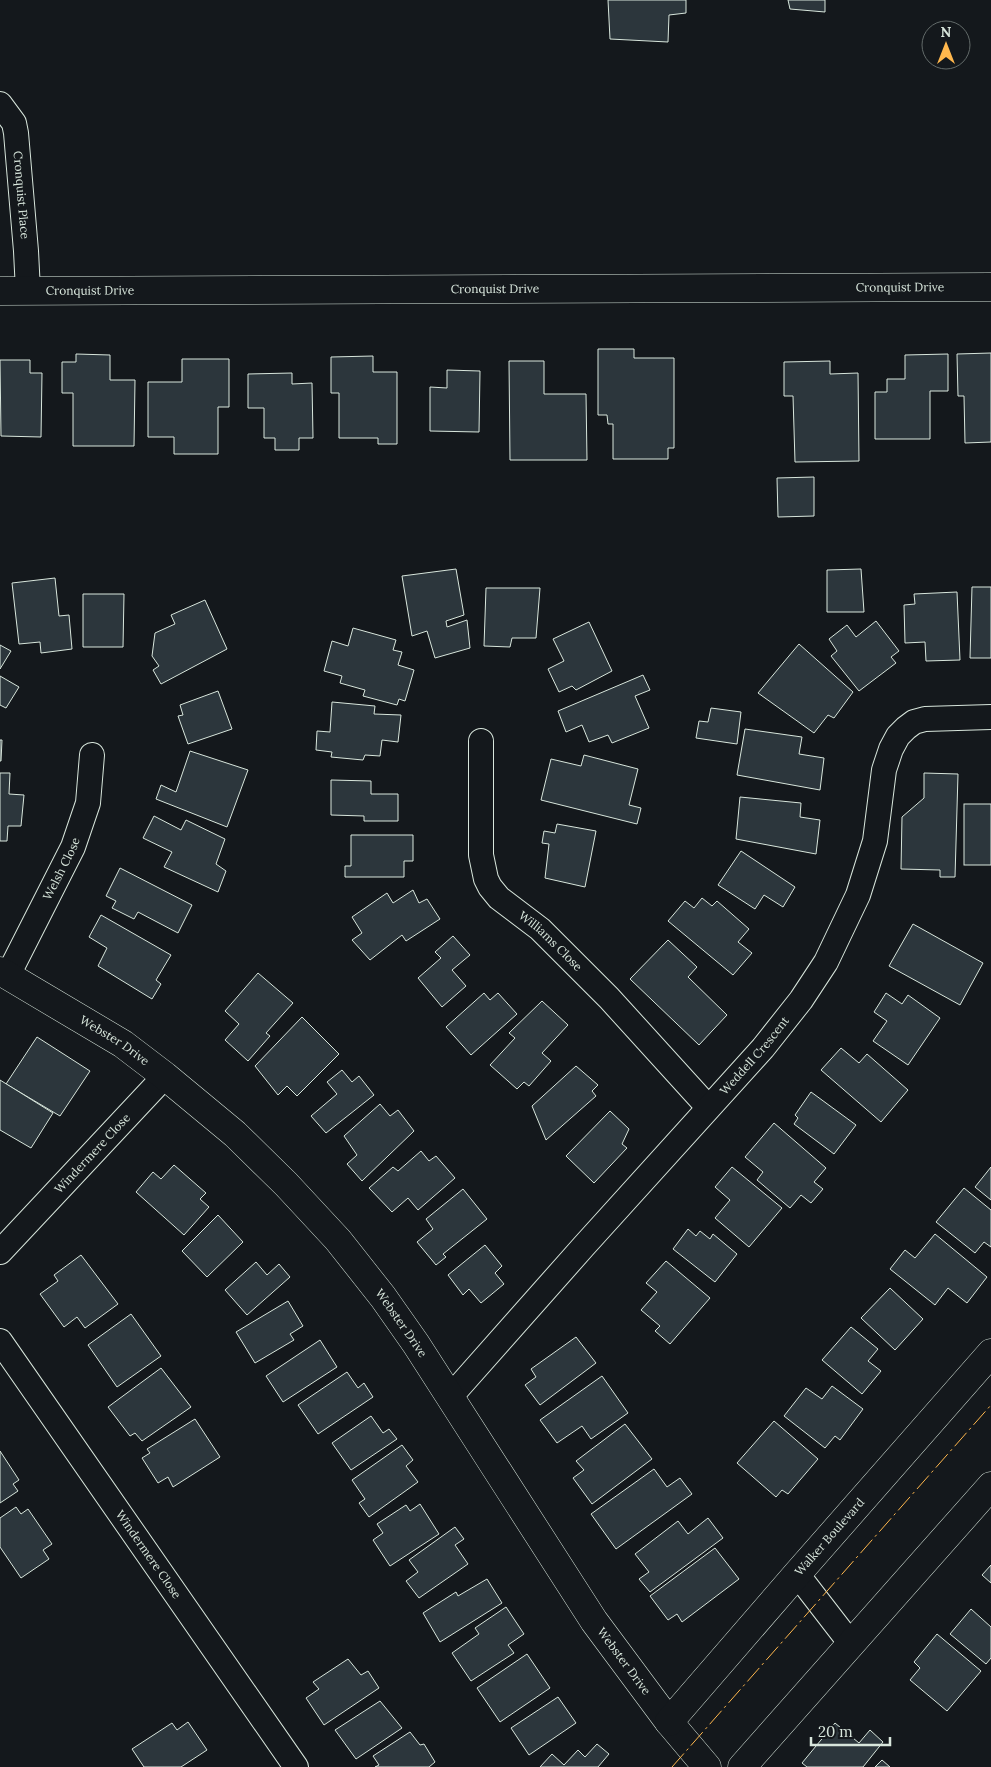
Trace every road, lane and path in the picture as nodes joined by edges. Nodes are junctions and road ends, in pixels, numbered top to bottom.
1 (0, 104) edge
2 (991, 287) edge
3 (0, 291) edge
4 (28, 291) junction
5 (991, 717) edge
6 (481, 741) dead end
7 (92, 755) dead end
8 (4, 973) edge
9 (165, 1076) junction
10 (708, 1107) junction
11 (0, 1252) edge
12 (0, 1341) edge
13 (991, 1353) edge
14 (451, 1396) junction
15 (991, 1486) edge
16 (797, 1574) junction
17 (851, 1644) junction
18 (669, 1722) junction
19 (296, 1767) edge
20 (707, 1767) edge
21 (742, 1767) edge

1 - 4 street, Cronquist Place
2 - 4 street, Cronquist Drive
3 - 4 street, Cronquist Drive
5 - 10 street, Weddell Crescent
6 - 10 street, Williams Close
7 - 8 street, Welsh Close
8 - 9 street, Webster Drive
9 - 11 street, Windermere Close
9 - 14 street, Webster Drive
10 - 14 street, Weddell Crescent
12 - 19 street, Windermere Close
13 - 16 street, Walker Boulevard
14 - 18 street, Webster Drive
15 - 17 street
16 - 17 street
16 - 18 street, Walker Boulevard
17 - 21 street
18 - 20 street, Webster Drive

